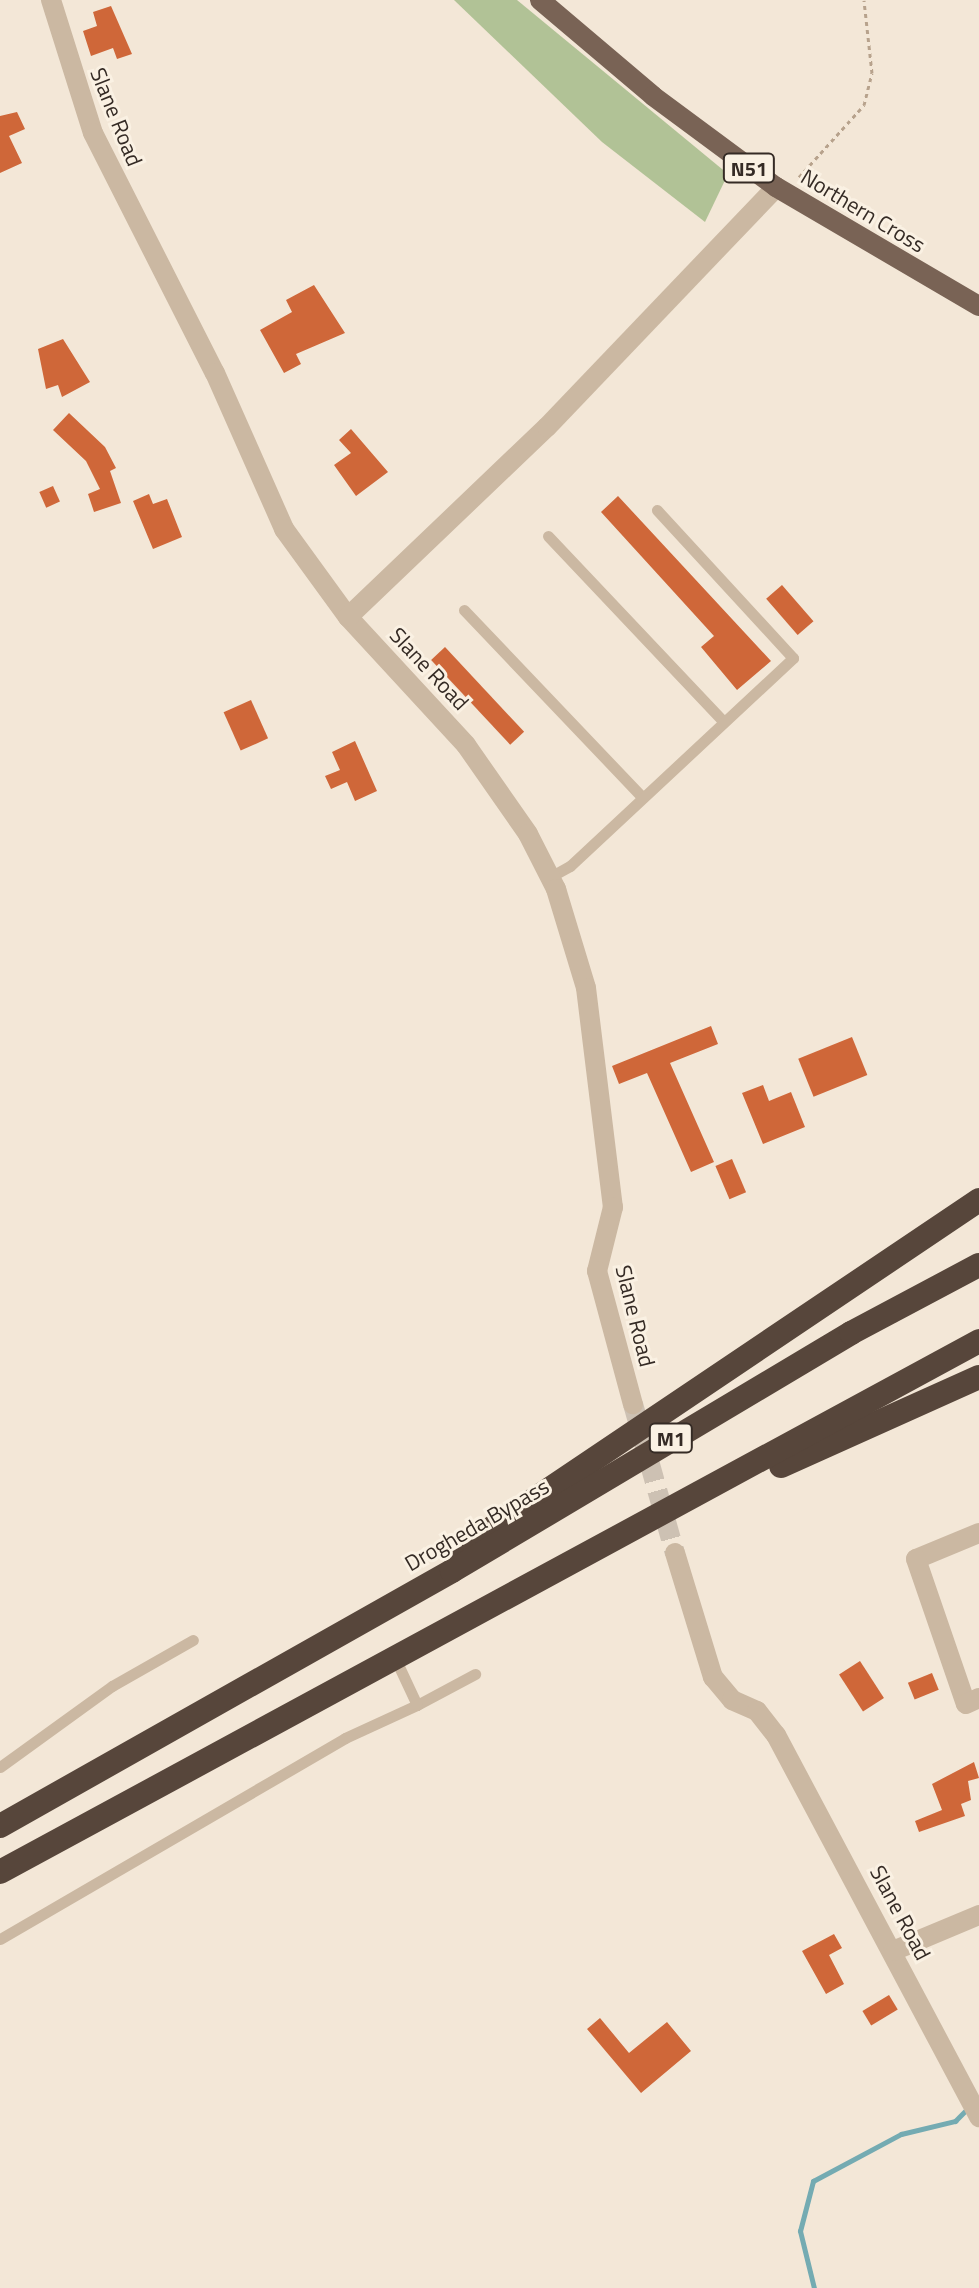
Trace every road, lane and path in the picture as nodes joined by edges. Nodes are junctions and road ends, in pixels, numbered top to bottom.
1 (51, 0) edge
2 (540, 0) edge
3 (864, 0) edge
4 (782, 190) junction
5 (979, 306) edge
6 (657, 510) dead end
7 (548, 536) dead end
8 (464, 610) dead end
9 (348, 617) junction
10 (723, 721) junction
11 (641, 796) junction
12 (550, 877) junction
13 (979, 1200) edge
14 (979, 1265) edge
15 (979, 1341) edge
16 (979, 1377) edge
17 (633, 1404) tunnel mouth
18 (979, 1533) edge
19 (675, 1553) tunnel mouth
20 (553, 1572) junction
21 (368, 1619) junction
22 (193, 1640) dead end
23 (395, 1658) junction
24 (475, 1674) dead end
25 (979, 1698) edge
26 (417, 1705) junction
27 (0, 1767) edge
28 (0, 1826) edge
29 (0, 1872) edge
30 (979, 1915) edge
31 (0, 1939) edge
32 (893, 1951) junction
33 (975, 2109) edge

1 - 9 street, Slane Road
2 - 4 main road, Northern Cross / N51
3 - 4 path
4 - 5 main road, Northern Cross / N51
4 - 9 street
6 - 10 lane
7 - 10 lane
8 - 11 lane
9 - 12 street, Slane Road
10 - 11 lane
11 - 12 lane
12 - 17 street, Slane Road
13 - 21 highway
14 - 21 highway, Drogheda Bypass / M1
15 - 20 highway
16 - 20 highway
18 - 25 street
19 - 32 street, Slane Road
20 - 23 highway
21 - 28 highway, Drogheda Bypass / M1
22 - 27 lane
23 - 26 lane
23 - 29 highway
24 - 26 lane
26 - 31 lane
30 - 32 street
32 - 33 street, Slane Road

